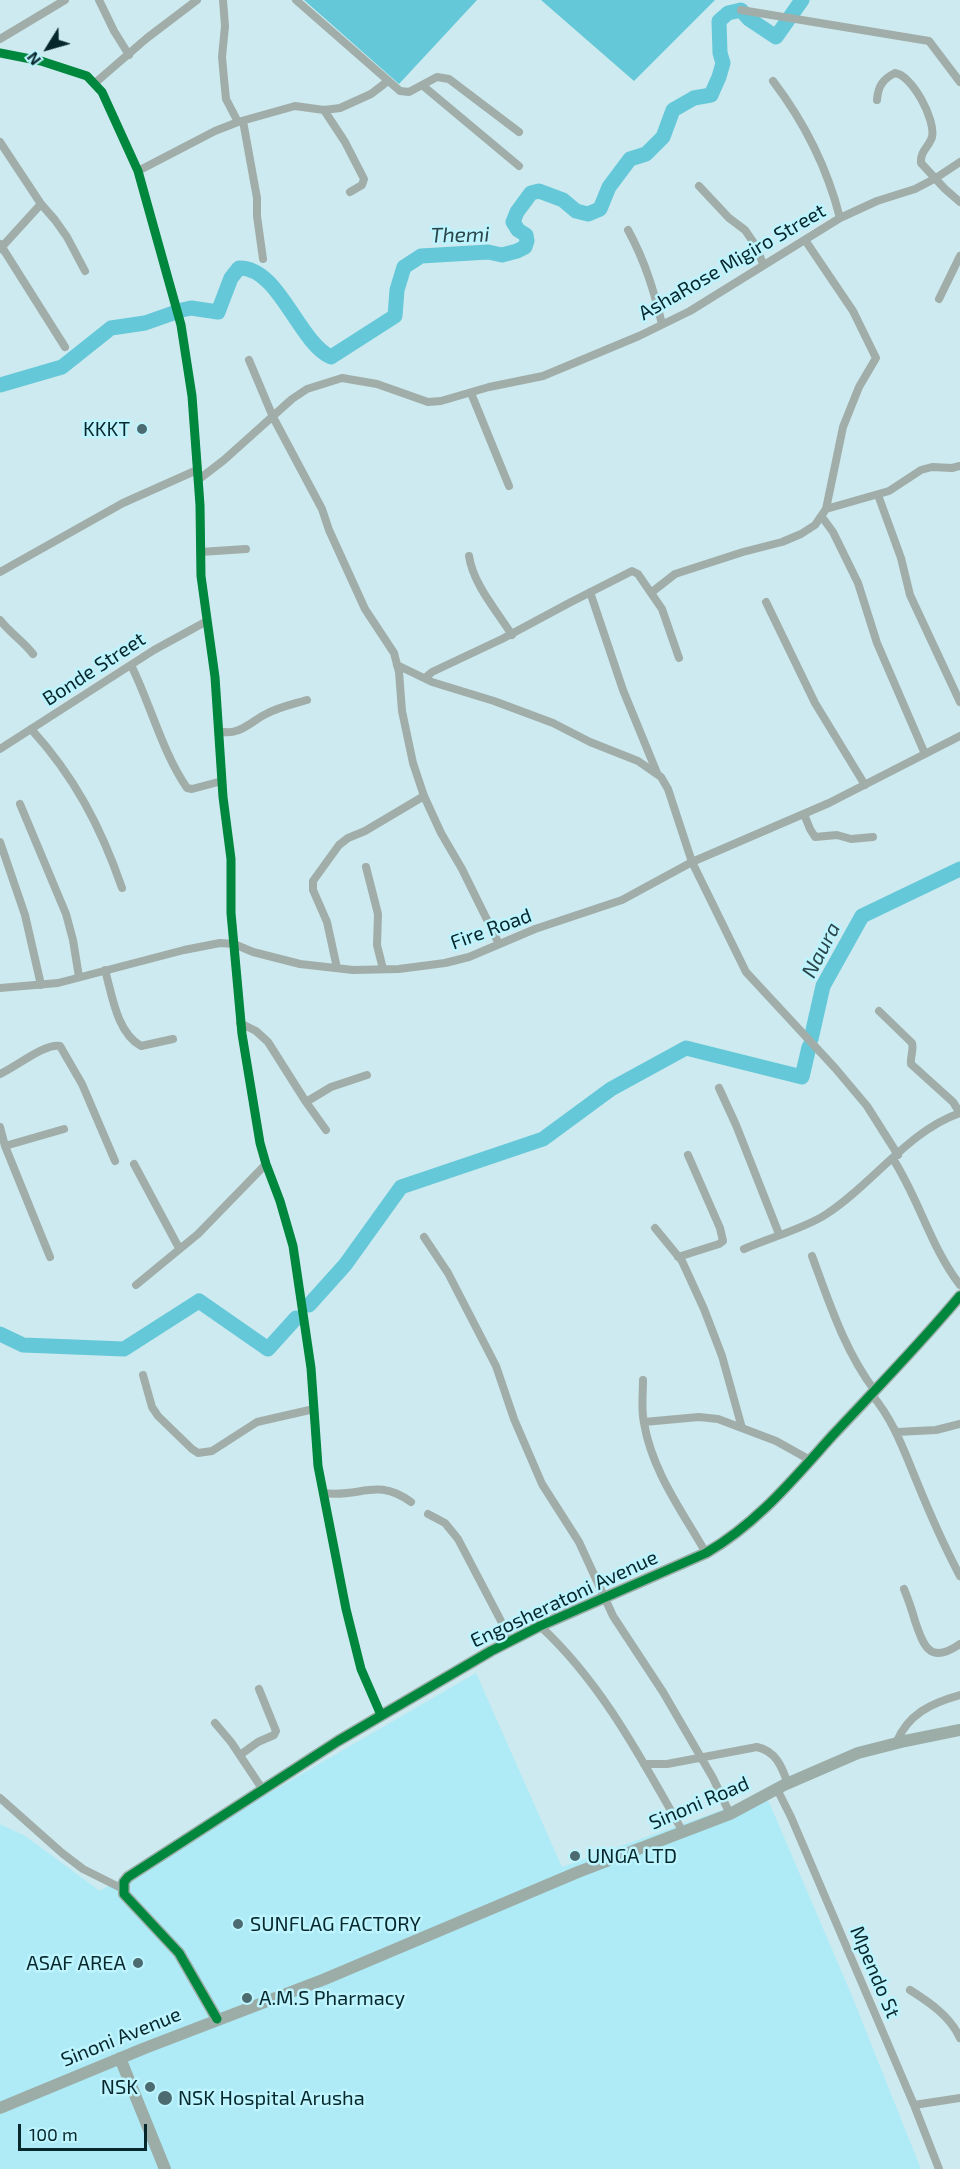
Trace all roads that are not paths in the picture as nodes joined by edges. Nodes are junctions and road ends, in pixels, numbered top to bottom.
1 (65, 0) edge
2 (99, 0) edge
3 (197, 0) edge
4 (223, 0) edge
5 (296, 0) edge
6 (741, 10) dead end
7 (0, 39) edge
8 (0, 53) edge
9 (129, 55) junction
10 (387, 81) junction
11 (773, 81) dead end
12 (960, 82) edge
13 (95, 83) junction
14 (423, 85) junction
15 (877, 100) dead end
16 (324, 110) junction
17 (240, 121) junction
18 (519, 132) dead end
19 (0, 142) edge
20 (960, 162) edge
21 (519, 166) dead end
22 (138, 171) junction
23 (936, 178) junction
24 (699, 186) dead end
25 (350, 192) dead end
26 (960, 202) edge
27 (41, 204) junction
28 (840, 218) junction
29 (628, 230) dead end
30 (806, 240) junction
31 (1, 246) edge
32 (960, 256) edge
33 (263, 259) dead end
34 (763, 264) junction
35 (85, 271) dead end
36 (939, 299) dead end
37 (663, 324) junction
38 (65, 347) dead end
39 (249, 360) dead end
40 (471, 393) junction
41 (273, 417) junction
42 (960, 466) edge
43 (197, 470) junction
44 (198, 480) junction
45 (509, 486) dead end
46 (878, 495) junction
47 (824, 513) junction
48 (246, 549) dead end
49 (200, 552) junction
50 (469, 556) dead end
51 (0, 572) edge
52 (590, 592) junction
53 (652, 592) junction
54 (766, 602) dead end
55 (0, 620) edge
56 (207, 621) junction
57 (512, 635) junction
58 (33, 654) dead end
59 (679, 658) dead end
60 (131, 665) junction
61 (397, 665) junction
62 (425, 678) junction
63 (307, 700) dead end
64 (960, 702) edge
65 (31, 729) junction
66 (219, 731) junction
67 (960, 736) edge
68 (0, 749) edge
69 (925, 754) junction
70 (657, 773) junction
71 (222, 781) junction
72 (865, 785) junction
73 (424, 796) junction
74 (20, 804) dead end
75 (804, 814) junction
76 (873, 837) dead end
77 (0, 842) edge
78 (692, 862) junction
79 (366, 867) dead end
80 (122, 888) dead end
81 (234, 944) junction
82 (499, 944) junction
83 (337, 968) junction
84 (383, 969) junction
85 (105, 970) junction
86 (79, 977) junction
87 (41, 985) junction
88 (0, 988) edge
89 (879, 1011) dead end
90 (240, 1023) junction
91 (173, 1039) dead end
92 (0, 1074) edge
93 (367, 1075) dead end
94 (719, 1088) dead end
95 (306, 1102) junction
96 (960, 1113) edge
97 (0, 1127) edge
98 (64, 1129) dead end
99 (326, 1130) dead end
100 (3, 1144) edge
101 (688, 1155) dead end
102 (896, 1157) junction
103 (115, 1161) dead end
104 (134, 1164) dead end
105 (266, 1164) junction
106 (655, 1228) dead end
107 (779, 1234) junction
108 (424, 1237) dead end
109 (179, 1248) junction
110 (744, 1249) dead end
111 (812, 1256) dead end
112 (50, 1257) dead end
113 (678, 1257) junction
114 (136, 1285) dead end
115 (960, 1285) edge
116 (960, 1296) edge
117 (143, 1375) dead end
118 (643, 1380) dead end
119 (874, 1393) junction
120 (314, 1408) junction
121 (644, 1422) junction
122 (960, 1424) edge
123 (742, 1428) junction
124 (897, 1432) junction
125 (810, 1460) junction
126 (324, 1493) junction
127 (411, 1502) dead end
128 (428, 1514) dead end
129 (706, 1553) junction
130 (960, 1576) edge
131 (904, 1589) dead end
132 (604, 1598) junction
133 (540, 1626) junction
134 (511, 1640) junction
135 (960, 1644) edge
136 (259, 1689) dead end
137 (960, 1695) edge
138 (381, 1715) junction
139 (214, 1723) dead end
140 (959, 1731) edge
141 (896, 1743) junction
142 (240, 1755) junction
143 (700, 1756) junction
144 (644, 1764) junction
145 (783, 1787) junction
146 (263, 1790) junction
147 (0, 1798) edge
148 (730, 1814) junction
149 (683, 1832) junction
150 (123, 1889) junction
151 (325, 1979) joint
152 (910, 1990) dead end
153 (217, 2019) junction
154 (960, 2038) edge
155 (120, 2058) junction
156 (960, 2098) edge
157 (914, 2104) junction
158 (0, 2108) edge
159 (165, 2169) edge
160 (939, 2169) edge

1 - 7 street
2 - 9 street
3 - 9 street
4 - 17 street
5 - 10 street
6 - 12 street
8 - 13 street
9 - 13 street
10 - 14 street
10 - 16 street
11 - 28 street
13 - 22 street
14 - 18 street
14 - 21 street
15 - 23 street
16 - 17 street
16 - 25 street
17 - 22 street
17 - 33 street
19 - 27 street
20 - 23 street, AshaRose Migiro Street
22 - 43 street
23 - 26 street
23 - 28 street, AshaRose Migiro Street
24 - 34 street
27 - 31 street
27 - 35 street
28 - 30 street, AshaRose Migiro Street
29 - 37 street
30 - 34 street, AshaRose Migiro Street
30 - 47 street
31 - 38 street
32 - 36 street
34 - 37 street, AshaRose Migiro Street
37 - 40 street, AshaRose Migiro Street
39 - 41 street
40 - 41 street, AshaRose Migiro Street
40 - 45 street
41 - 44 street, AshaRose Migiro Street
41 - 61 street
42 - 46 street
43 - 44 street
43 - 51 street
44 - 49 street
46 - 47 street
46 - 64 street
47 - 53 street
47 - 69 street
48 - 49 street
49 - 56 street
50 - 57 street
52 - 53 street
52 - 57 street
52 - 70 street
53 - 59 street
54 - 72 street
55 - 58 street
56 - 60 street, Bonde Street
56 - 66 street
57 - 62 street
60 - 65 street, Bonde Street
60 - 71 street
61 - 62 street
61 - 73 street
62 - 70 street
63 - 66 street
65 - 68 street, Bonde Street
65 - 80 street
66 - 71 street
67 - 69 street, Fire Road
69 - 72 street, Fire Road
70 - 78 street
71 - 81 street
72 - 75 street, Fire Road
73 - 82 street
73 - 83 street
74 - 86 street
75 - 76 street
75 - 78 street, Fire Road
77 - 87 street
78 - 82 street, Fire Road
78 - 102 street
79 - 84 street
81 - 83 street, Fire Road
81 - 85 street, Fire Road
81 - 90 street
82 - 84 street, Fire Road
83 - 84 street, Fire Road
85 - 86 street, Fire Road
85 - 91 street
86 - 87 street, Fire Road
87 - 88 street, Fire Road
89 - 96 street
90 - 95 street
90 - 105 street
92 - 103 street
93 - 95 street
94 - 107 street
95 - 99 street
96 - 102 street
97 - 100 street
98 - 100 street
100 - 112 street
101 - 113 street
102 - 107 street
102 - 115 street
104 - 109 street
105 - 109 street
105 - 120 street
106 - 113 street
107 - 110 street
108 - 132 street
109 - 114 street
111 - 119 street
113 - 123 street
116 - 119 street, Engosheratoni Avenue
117 - 120 street
118 - 121 street
119 - 124 street
119 - 125 street, Engosheratoni Avenue
120 - 126 street
121 - 123 street
121 - 129 street
122 - 124 street
123 - 125 street
124 - 130 street
125 - 129 street, Engosheratoni Avenue
126 - 127 street
126 - 138 street
128 - 134 street
129 - 132 street, Engosheratoni Avenue
131 - 135 street
132 - 133 street, Engosheratoni Avenue
132 - 143 street
133 - 134 street, Engosheratoni Avenue
133 - 144 street
134 - 138 street, Engosheratoni Avenue
136 - 142 street
137 - 141 street
138 - 146 street, Engosheratoni Avenue
139 - 142 street
140 - 141 street, Sinoni Road
141 - 145 street, Sinoni Road
142 - 146 street
143 - 144 street
143 - 145 street, Mpendo St
143 - 148 street
144 - 149 street
145 - 148 street, Sinoni Road
145 - 157 street, Mpendo St
146 - 150 street, Engosheratoni Avenue
147 - 150 street
148 - 149 street, Sinoni Road
149 - 151 street, Sinoni Road
150 - 153 street
151 - 153 street, Sinoni Avenue
152 - 154 street
153 - 155 street, Sinoni Avenue
155 - 158 street, Sinoni Avenue
155 - 159 street
156 - 157 street
157 - 160 street, Mpendo St

